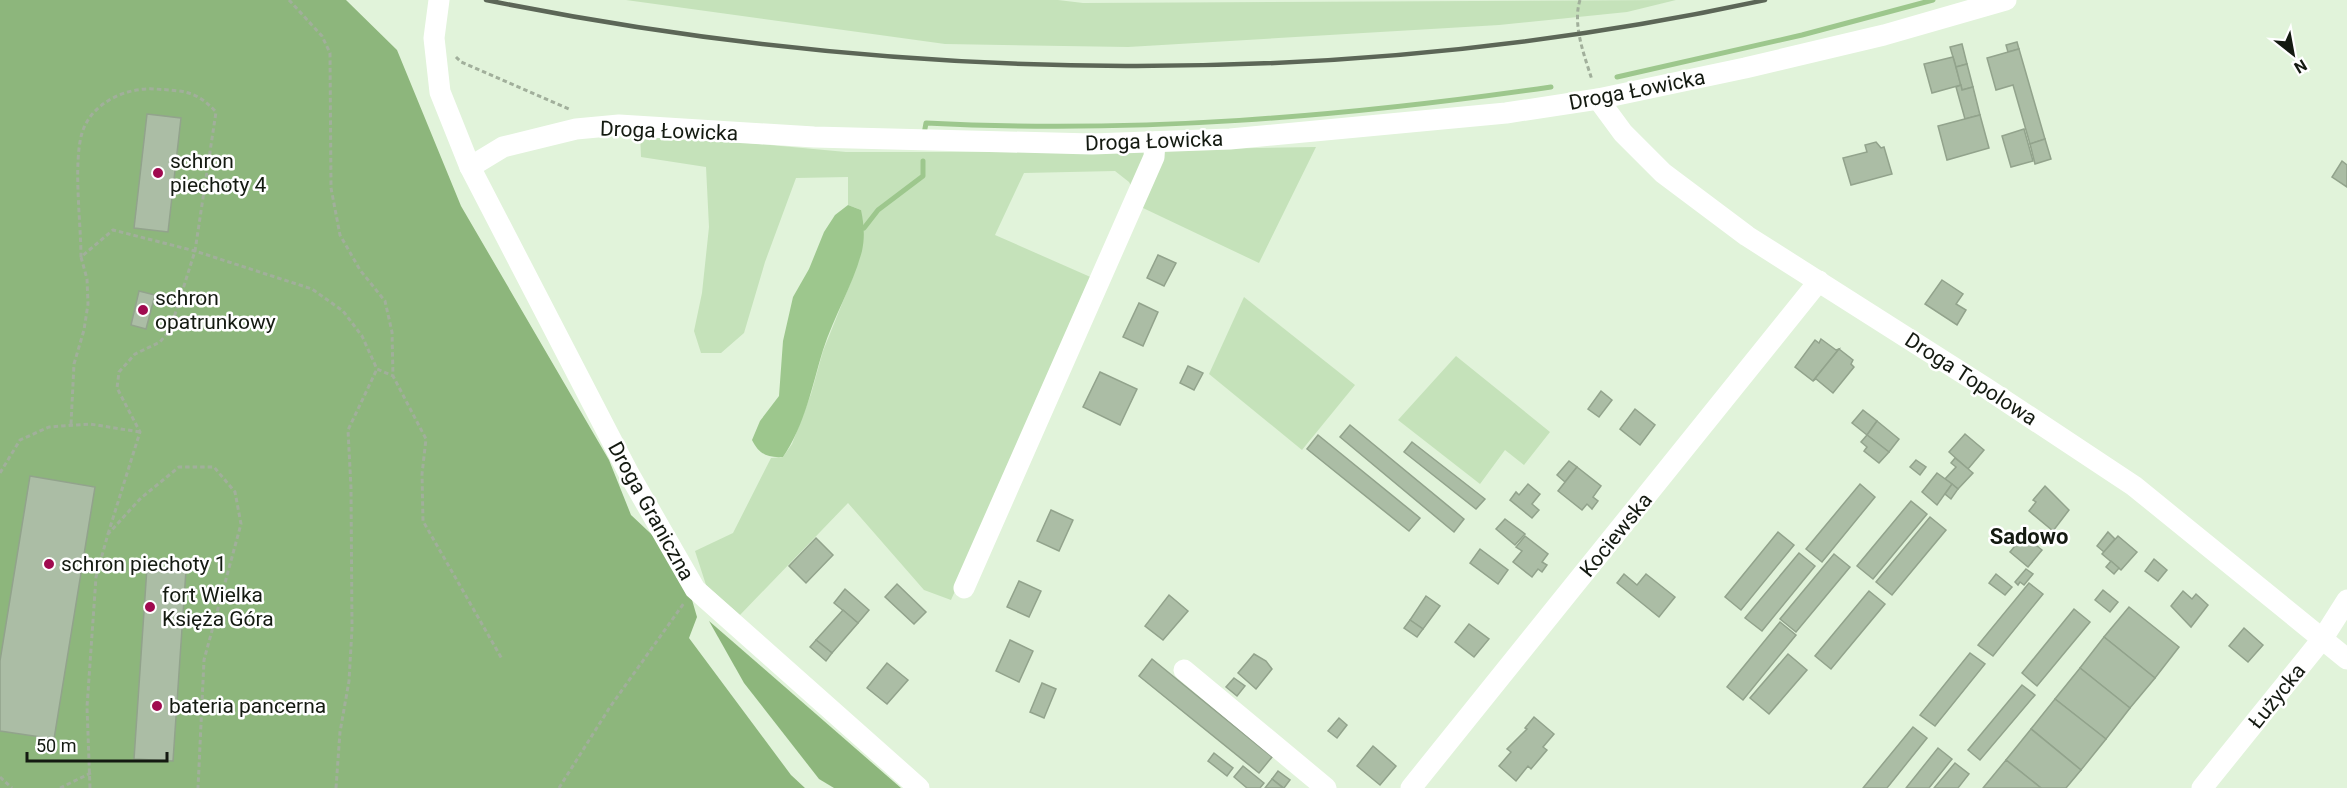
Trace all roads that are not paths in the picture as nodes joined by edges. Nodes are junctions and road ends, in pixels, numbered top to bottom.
1 (439, 0) edge
2 (2006, 0) edge
3 (1598, 99) junction
4 (1155, 142) junction
5 (470, 167) junction
6 (1819, 281) junction
7 (964, 588) dead end
8 (2347, 600) edge
9 (2323, 638) junction
10 (2347, 659) edge
11 (1184, 670) dead end
12 (919, 788) edge
13 (1326, 788) edge
14 (1412, 788) edge
15 (2202, 788) edge

1 - 5 street
2 - 3 street, Droga Łowicka
3 - 4 street, Droga Łowicka
3 - 6 street, Droga Topolowa
4 - 5 street, Droga Łowicka
4 - 7 street
5 - 12 street, Droga Graniczna
6 - 9 street, Droga Topolowa
6 - 14 street, Kociewska
8 - 9 street, Łużycka
9 - 10 street, Droga Topolowa
9 - 15 street, Łużycka
11 - 13 street

